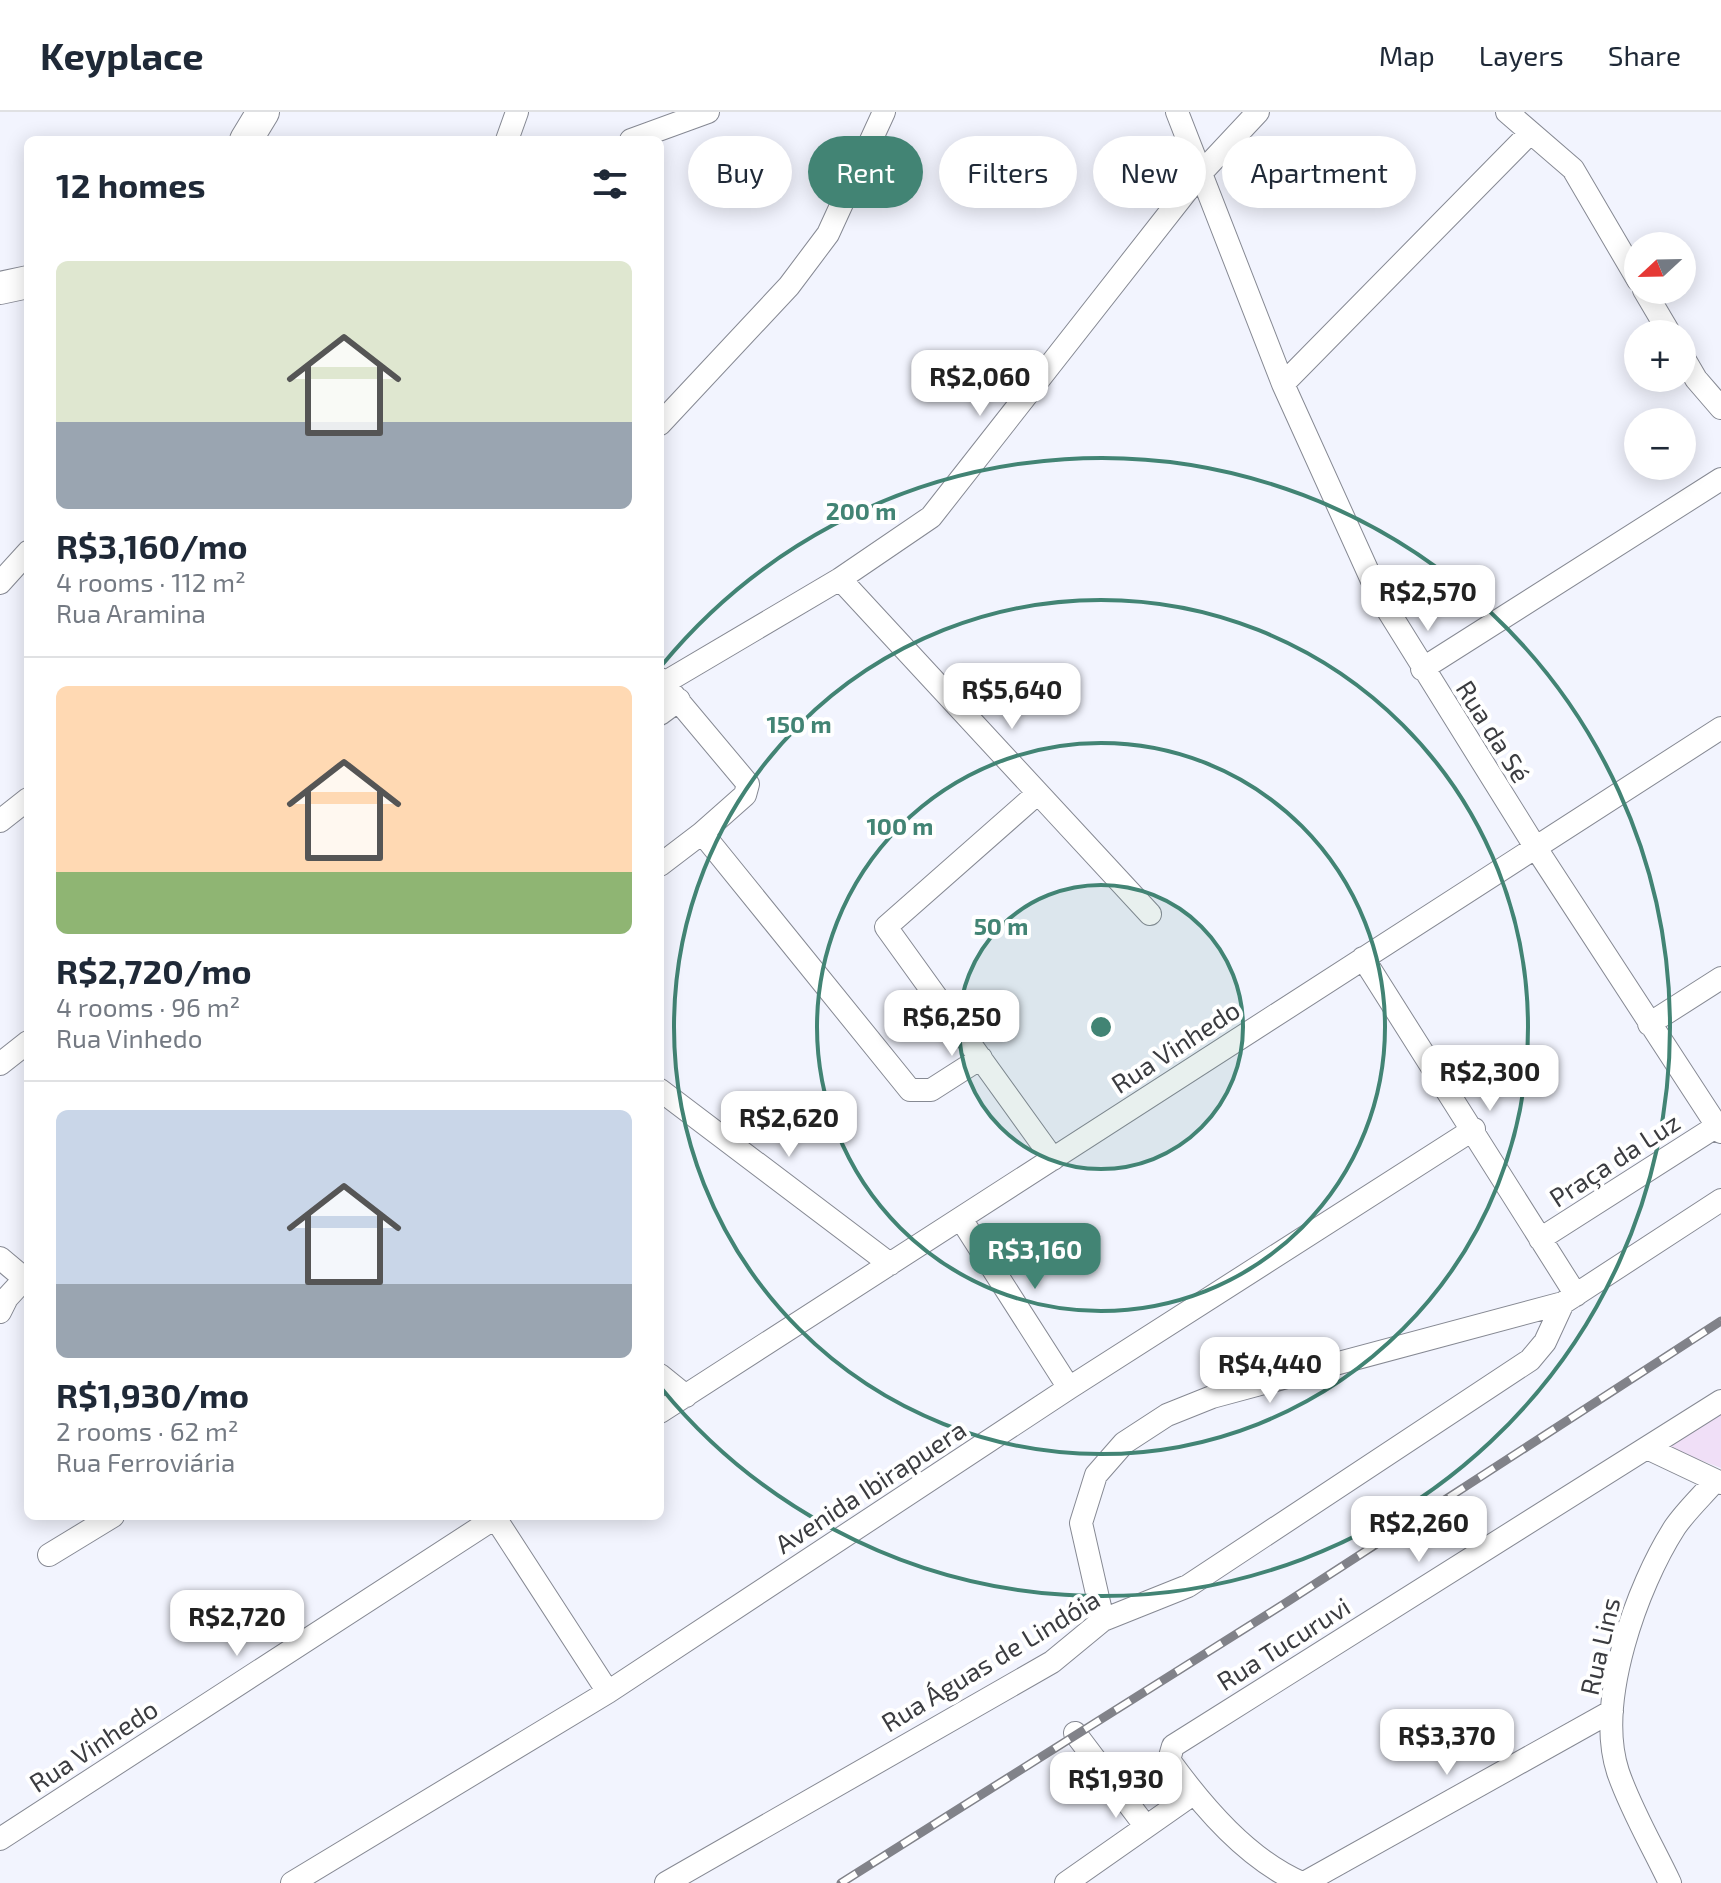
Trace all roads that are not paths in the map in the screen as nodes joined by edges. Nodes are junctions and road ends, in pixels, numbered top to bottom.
1 (263, 112) edge
2 (517, 112) edge
3 (708, 112) edge
4 (884, 112) edge
5 (1177, 112) edge
6 (1258, 112) edge
7 (1507, 112) edge
8 (1530, 133) junction
9 (655, 134) edge
10 (248, 136) edge
11 (508, 136) edge
12 (1186, 136) edge
13 (1206, 168) edge
14 (1206, 189) edge
15 (1173, 208) edge
16 (1624, 256) edge
17 (24, 283) edge
18 (0, 288) edge
19 (1696, 379) edge
20 (1283, 384) junction
21 (1721, 408) edge
22 (664, 420) edge
23 (1721, 479) edge
24 (24, 556) edge
25 (840, 579) junction
26 (0, 583) edge
27 (1422, 669) junction
28 (664, 680) edge
29 (664, 683) edge
30 (679, 700) junction
31 (664, 711) edge
32 (1721, 728) edge
33 (1038, 793) junction
34 (24, 802) edge
35 (0, 821) edge
36 (702, 833) junction
37 (1534, 845) junction
38 (664, 862) edge
39 (1150, 914) dead end
40 (1363, 958) junction
41 (1721, 978) edge
42 (1649, 1024) junction
43 (24, 1045) edge
44 (981, 1058) junction
45 (0, 1064) edge
46 (664, 1093) edge
47 (1474, 1129) junction
48 (1719, 1129) edge
49 (1053, 1159) junction
50 (1721, 1200) edge
51 (961, 1219) junction
52 (1540, 1239) junction
53 (0, 1258) edge
54 (890, 1264) junction
55 (24, 1276) edge
56 (24, 1280) edge
57 (1570, 1299) junction
58 (0, 1312) edge
59 (664, 1378) edge
60 (1069, 1388) junction
61 (686, 1396) junction
62 (1721, 1401) edge
63 (664, 1410) edge
64 (1647, 1448) junction
65 (1718, 1482) edge
66 (106, 1520) edge
67 (491, 1520) edge
68 (498, 1520) edge
69 (49, 1555) dead end
70 (1103, 1620) junction
71 (608, 1692) junction
72 (1612, 1711) junction
73 (1075, 1733) dead end
74 (1193, 1794) junction
75 (1146, 1827) junction
76 (0, 1839) edge
77 (292, 1883) edge
78 (666, 1883) edge
79 (1066, 1883) edge
80 (1303, 1883) edge
81 (1670, 1883) edge

1 - 10 street
2 - 11 street
3 - 9 street
4 - 22 street
5 - 12 street, Rua da Sé
6 - 13 street
7 - 8 street
8 - 16 street
8 - 20 street
14 - 20 street, Rua da Sé
15 - 25 street
17 - 18 street
19 - 21 street
20 - 27 street, Rua da Sé
23 - 27 street
24 - 26 street
25 - 28 street
25 - 33 street
27 - 37 street, Rua da Sé
29 - 30 street
30 - 31 street
30 - 36 street
32 - 37 street, Rua Vinhedo
33 - 39 street
33 - 44 street
34 - 35 street
36 - 38 street
36 - 44 street
37 - 40 street, Rua Vinhedo
37 - 42 street, Rua da Sé
40 - 47 street
40 - 49 street, Rua Vinhedo
41 - 42 street
42 - 48 street, Rua da Sé
43 - 45 street
44 - 49 street
46 - 54 street
47 - 52 street
47 - 60 street, Avenida Ibirapuera
48 - 52 street, Praça da Luz
49 - 51 street, Rua Vinhedo
50 - 57 street
51 - 54 street, Rua Vinhedo
51 - 60 street
52 - 57 street
53 - 55 street
54 - 61 street, Rua Vinhedo
56 - 58 street
57 - 70 street, Rua Águas de Lindóia
57 - 70 street
59 - 61 street
60 - 71 street, Avenida Ibirapuera
61 - 63 street, Rua Vinhedo
62 - 64 street, Rua Tucuruvi
64 - 65 street
64 - 74 street, Rua Tucuruvi
65 - 72 street, Rua Lins
66 - 69 street
67 - 76 street, Rua Vinhedo
68 - 71 street
70 - 78 street, Rua Águas de Lindóia
71 - 77 street, Avenida Ibirapuera
72 - 80 street
72 - 81 street, Rua Lins
73 - 75 street
74 - 75 street
74 - 80 street
75 - 79 street

